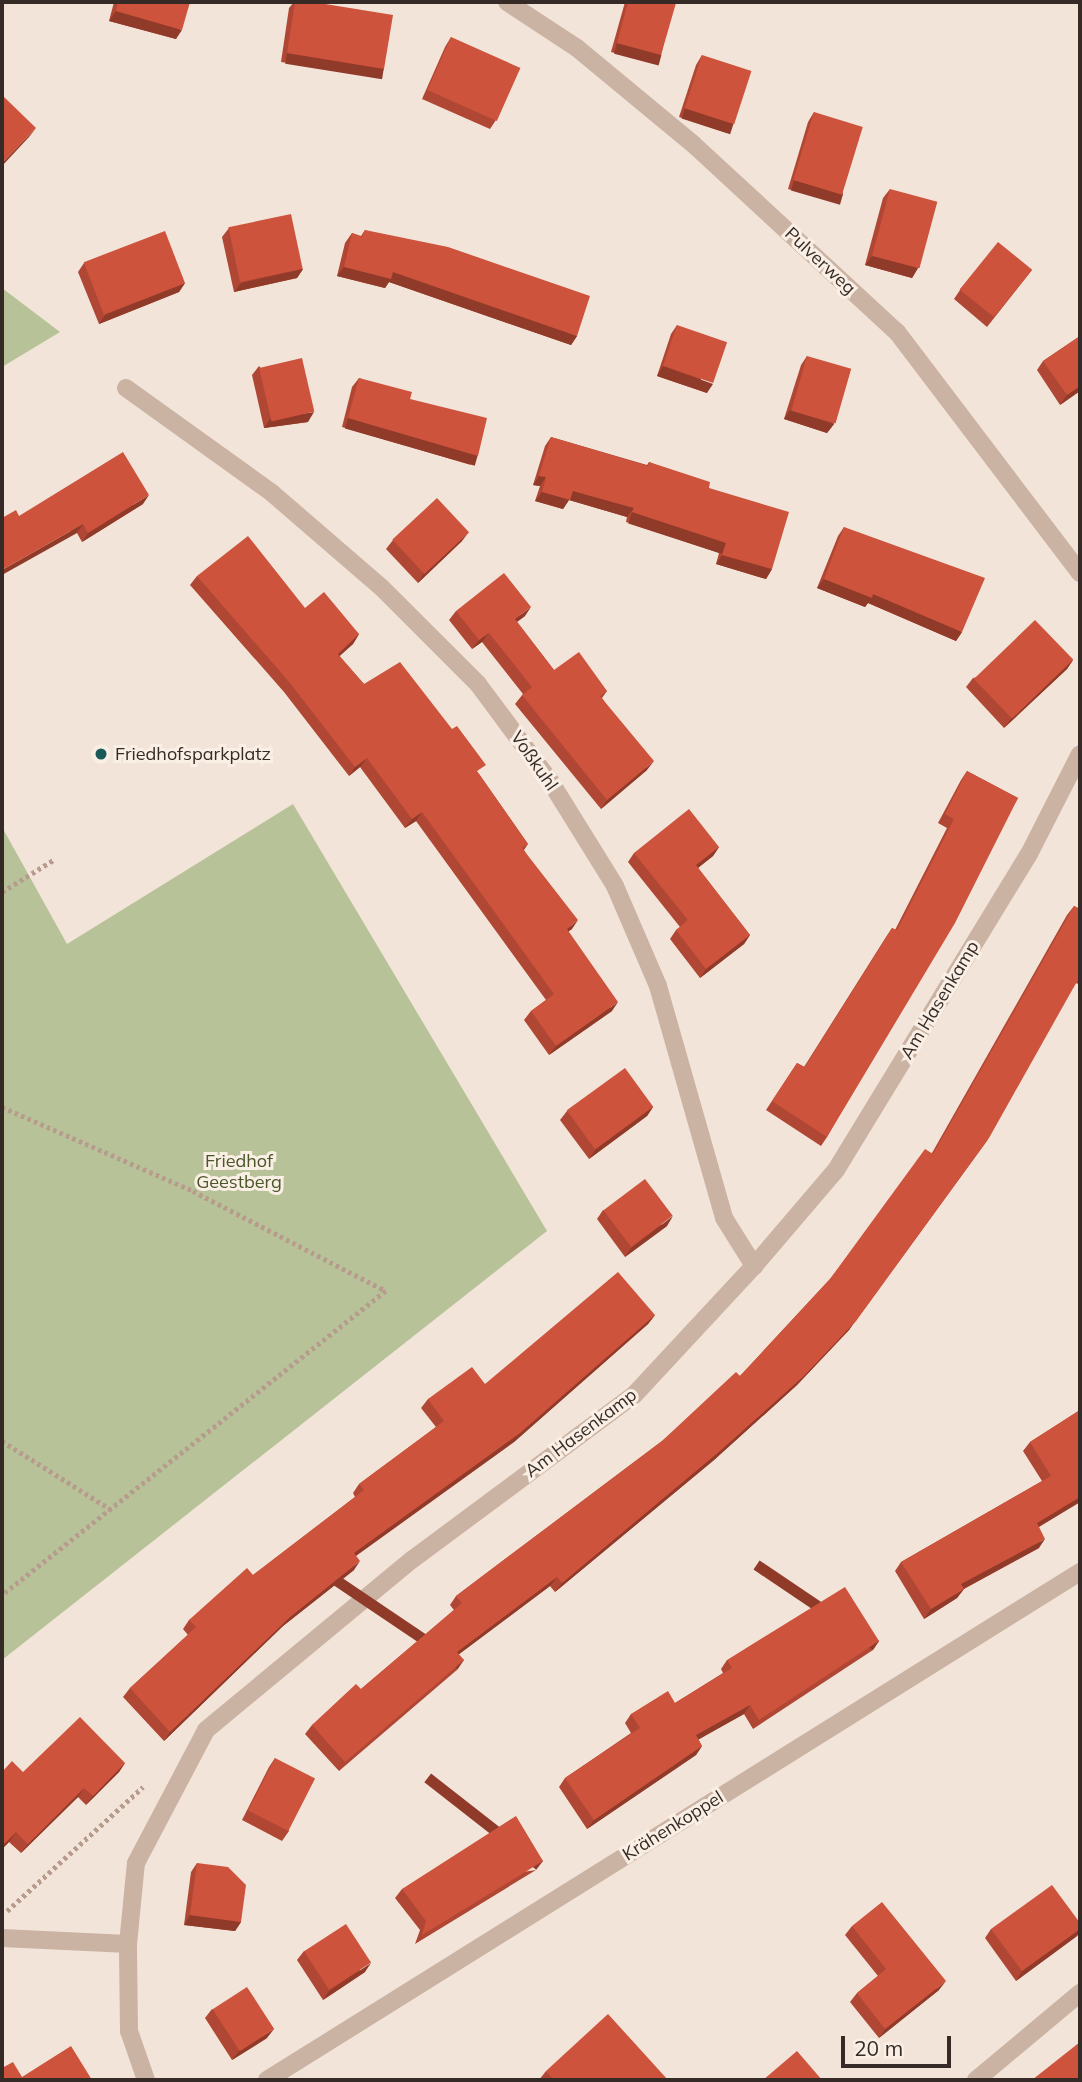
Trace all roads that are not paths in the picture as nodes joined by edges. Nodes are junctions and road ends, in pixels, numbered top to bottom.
1 (507, 2) edge
2 (126, 388) dead end
3 (1080, 573) edge
4 (1080, 754) edge
5 (754, 1266) junction
6 (1080, 1572) edge
7 (2, 1937) edge
8 (128, 1944) junction
9 (1080, 1993) edge
10 (146, 2080) edge
11 (267, 2080) edge
12 (976, 2080) edge

1 - 3 street, Pulverweg
2 - 5 street, Voßkuhl
4 - 5 street, Am Hasenkamp
5 - 8 street, Am Hasenkamp
6 - 11 street, Krähenkoppel
7 - 8 street
8 - 10 street, Am Hasenkamp
9 - 12 street

